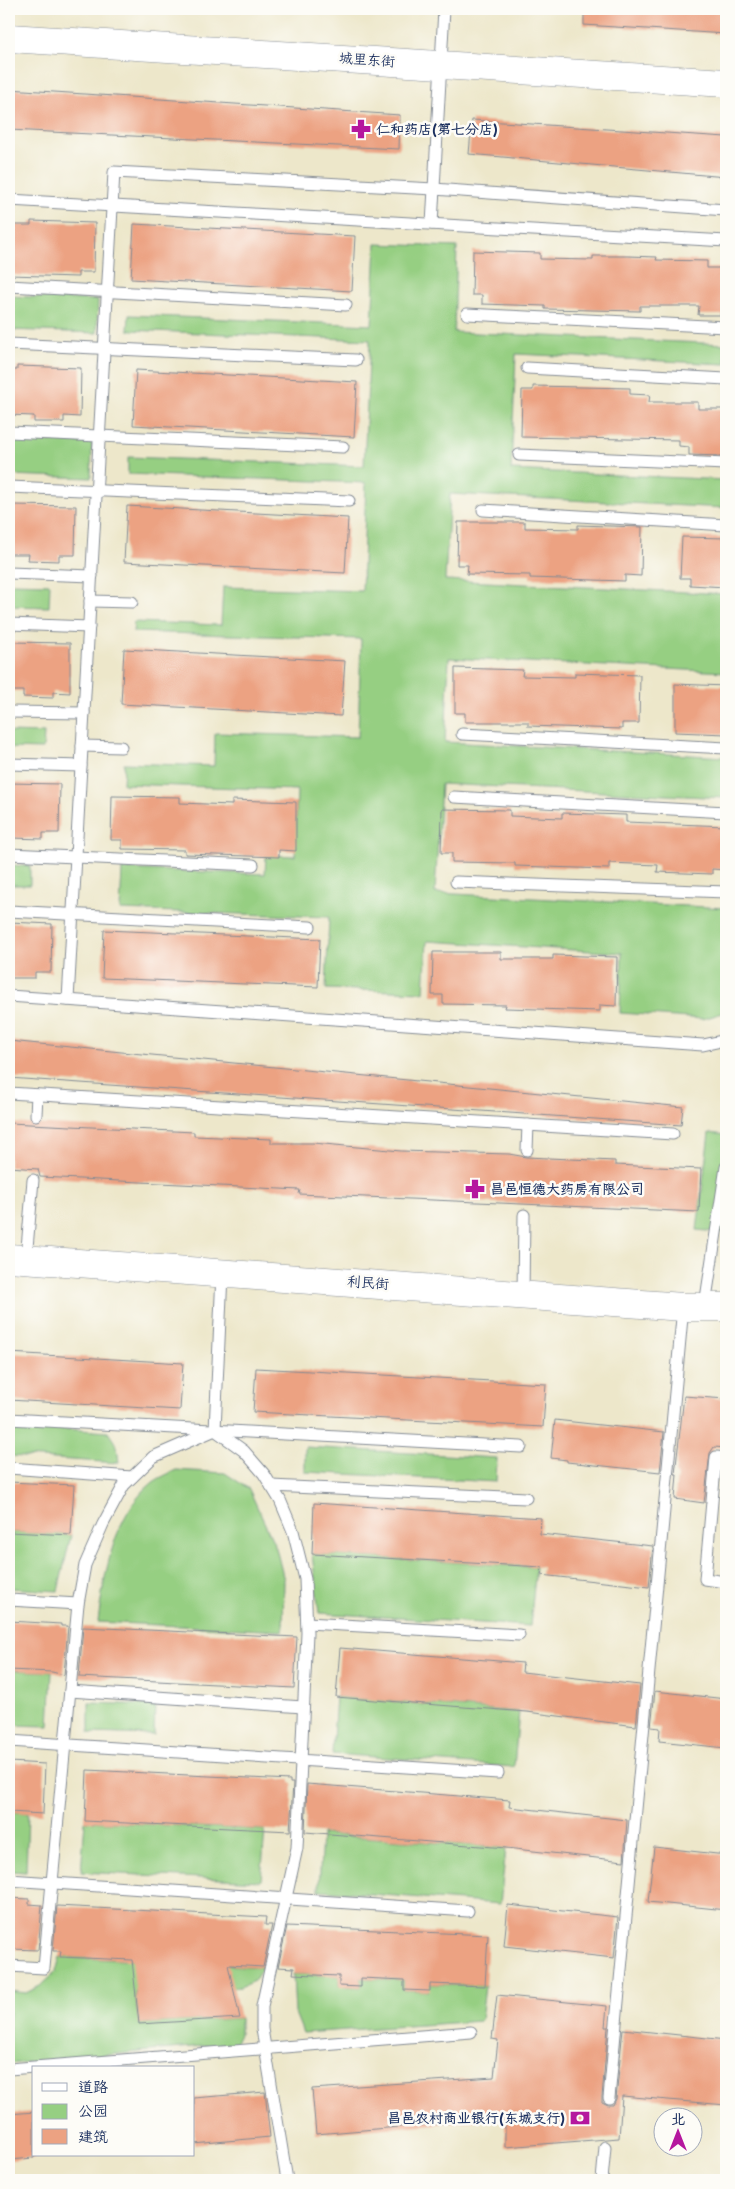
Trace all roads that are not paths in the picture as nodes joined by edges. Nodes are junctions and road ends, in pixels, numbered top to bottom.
1 (444, 9) edge
2 (9, 38) edge
3 (440, 65) junction
4 (726, 83) edge
5 (434, 190) junction
6 (9, 200) edge
7 (112, 206) junction
8 (726, 210) edge
9 (432, 224) junction
10 (726, 240) edge
11 (9, 286) edge
12 (108, 292) junction
13 (346, 305) dead end
14 (467, 314) dead end
15 (726, 327) edge
16 (9, 344) edge
17 (104, 348) junction
18 (356, 360) dead end
19 (527, 368) dead end
20 (726, 379) edge
21 (9, 432) edge
22 (100, 436) junction
23 (343, 447) dead end
24 (519, 455) dead end
25 (726, 464) edge
26 (9, 487) edge
27 (96, 490) junction
28 (349, 501) dead end
29 (483, 510) dead end
30 (726, 525) edge
31 (9, 573) edge
32 (92, 576) junction
33 (90, 601) junction
34 (132, 602) dead end
35 (9, 624) edge
36 (89, 627) junction
37 (9, 712) edge
38 (84, 713) junction
39 (462, 734) dead end
40 (82, 746) junction
41 (121, 747) dead end
42 (726, 748) edge
43 (9, 764) edge
44 (81, 766) junction
45 (454, 797) dead end
46 (726, 812) edge
47 (9, 854) edge
48 (76, 857) junction
49 (253, 865) dead end
50 (456, 882) dead end
51 (726, 892) edge
52 (9, 911) edge
53 (73, 914) junction
54 (310, 926) dead end
55 (9, 996) edge
56 (68, 1000) junction
57 (726, 1040) edge
58 (9, 1093) edge
59 (38, 1095) junction
60 (36, 1115) dead end
61 (528, 1124) junction
62 (672, 1134) dead end
63 (527, 1150) dead end
64 (726, 1167) edge
65 (33, 1180) dead end
66 (524, 1215) dead end
67 (17, 1258) edge
68 (222, 1272) junction
69 (523, 1295) junction
70 (705, 1306) edge
71 (9, 1419) edge
72 (215, 1430) junction
73 (521, 1447) dead end
74 (726, 1458) edge
75 (9, 1468) edge
76 (132, 1477) junction
77 (271, 1486) junction
78 (526, 1498) dead end
79 (726, 1582) edge
80 (9, 1600) edge
81 (78, 1604) junction
82 (307, 1623) junction
83 (519, 1635) dead end
84 (70, 1691) junction
85 (302, 1707) junction
86 (9, 1741) edge
87 (65, 1744) junction
88 (301, 1760) junction
89 (498, 1774) dead end
90 (9, 1880) edge
91 (52, 1883) junction
92 (287, 1898) junction
93 (468, 1910) dead end
94 (9, 1966) edge
95 (471, 2032) dead end
96 (265, 2047) junction
97 (44, 2066) edge
98 (32, 2067) edge
99 (9, 2069) edge
100 (609, 2098) dead end
101 (605, 2147) dead end
102 (287, 2180) edge
103 (602, 2180) edge

1 - 3 lane
2 - 3 street, 城里东街
3 - 4 street, 城里东街
3 - 5 lane
5 - 7 lane
5 - 8 lane
5 - 9 lane
6 - 7 lane
7 - 9 lane
7 - 12 lane
9 - 10 lane
11 - 12 lane
12 - 13 lane
12 - 17 lane
14 - 15 lane
16 - 17 lane
17 - 18 lane
17 - 22 lane
19 - 20 lane
21 - 22 lane
22 - 23 lane
22 - 27 lane
24 - 25 lane
26 - 27 lane
27 - 28 lane
27 - 32 lane
29 - 30 lane
31 - 32 lane
32 - 33 lane
33 - 34 lane
33 - 36 lane
35 - 36 lane
36 - 38 lane
37 - 38 lane
38 - 40 lane
39 - 42 lane
40 - 41 lane
40 - 44 lane
43 - 44 lane
44 - 48 lane
45 - 46 lane
47 - 48 lane
48 - 49 lane
48 - 53 lane
50 - 51 lane
52 - 53 lane
53 - 54 lane
53 - 56 lane
55 - 56 lane
56 - 57 lane
58 - 59 lane
59 - 60 lane
59 - 61 lane
61 - 62 lane
61 - 63 lane
64 - 70 lane
65 - 67 lane
66 - 69 lane
67 - 68 street, 利民街
68 - 69 street, 利民街
68 - 72 lane
69 - 70 street, 利民街
70 - 100 lane
71 - 72 lane
72 - 73 lane
72 - 76 lane
72 - 77 lane
74 - 79 lane
75 - 76 lane
76 - 81 lane
77 - 78 lane
77 - 82 lane
80 - 81 lane
81 - 84 lane
82 - 83 lane
82 - 85 lane
84 - 85 lane
84 - 87 lane
85 - 88 lane
86 - 87 lane
87 - 88 lane
87 - 91 lane
88 - 89 lane
88 - 92 lane
90 - 91 lane
91 - 92 lane
91 - 94 lane
92 - 93 lane
92 - 96 lane
95 - 96 lane
96 - 97 lane
96 - 102 lane
98 - 99 lane
101 - 103 lane

